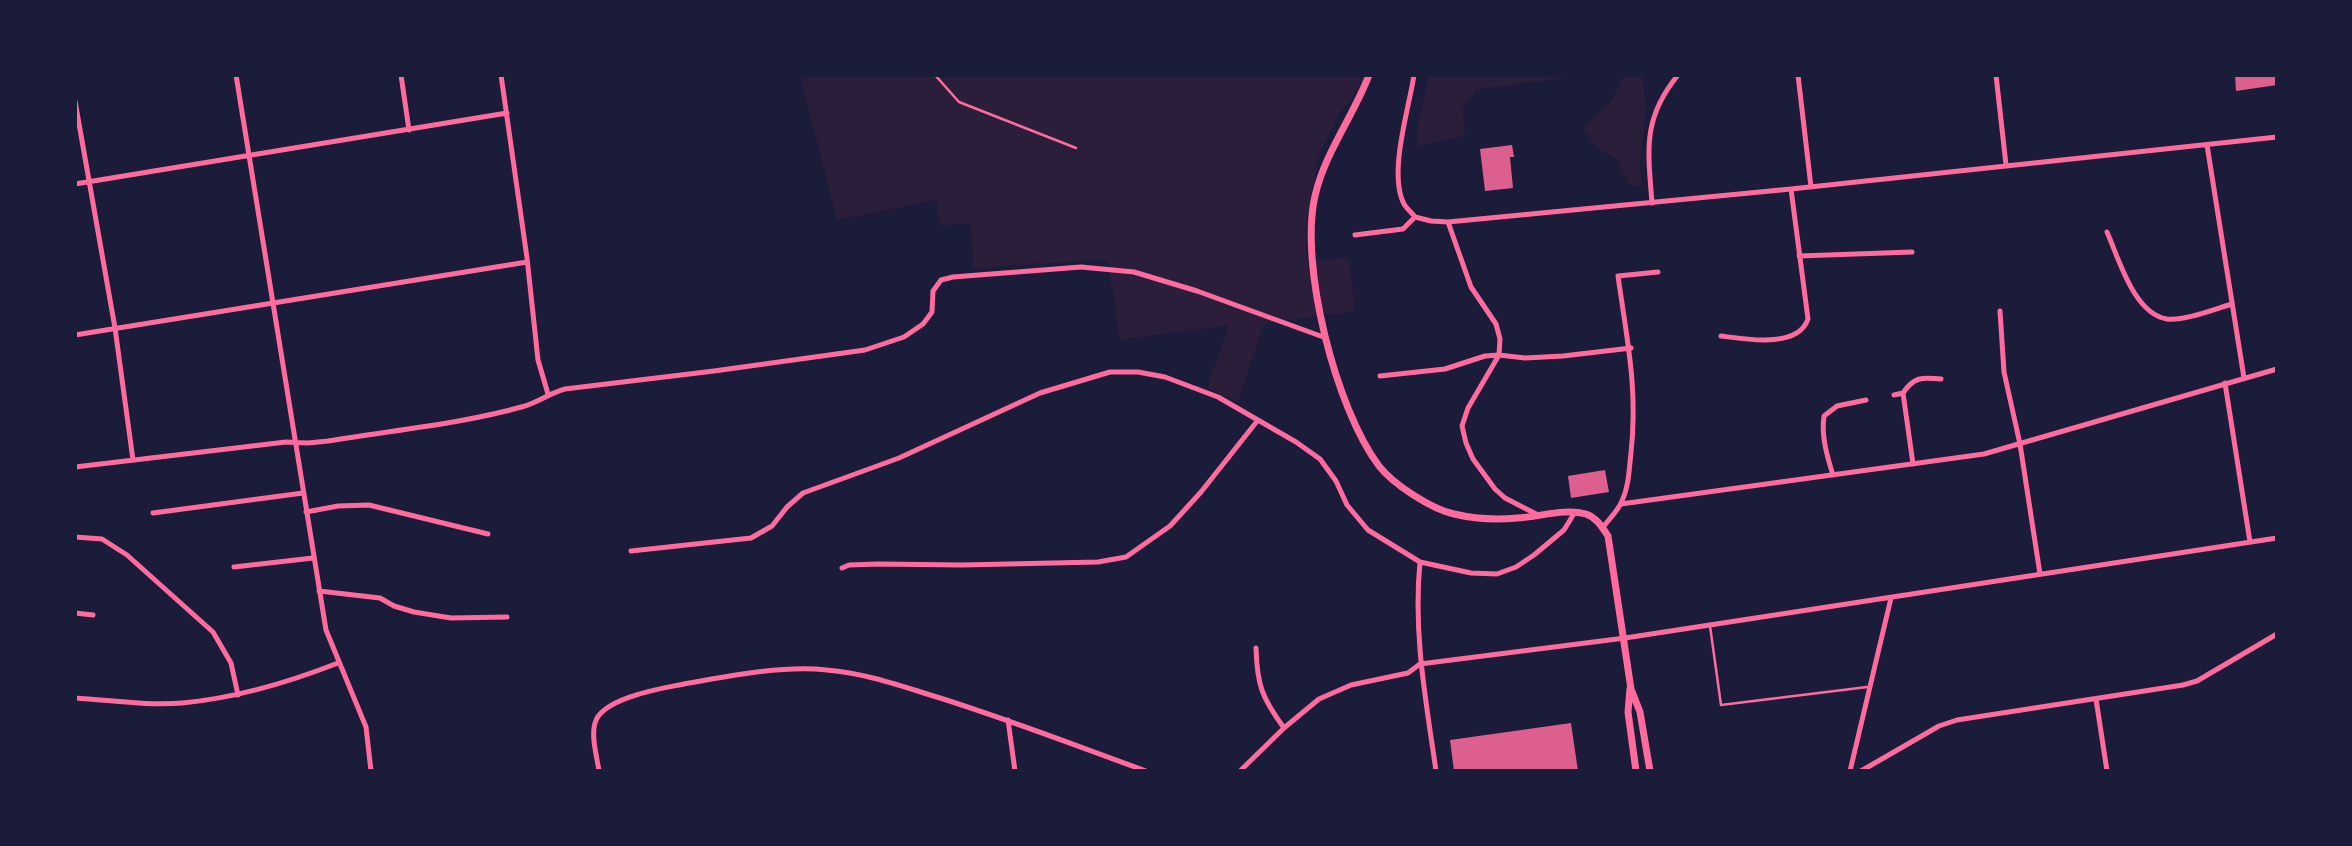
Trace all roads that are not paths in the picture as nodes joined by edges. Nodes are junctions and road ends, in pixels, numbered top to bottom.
1 (236, 75) edge
2 (401, 75) edge
3 (501, 75) edge
4 (935, 75) edge
5 (1369, 75) edge
6 (1414, 75) edge
7 (1678, 75) edge
8 (1798, 75) edge
9 (1996, 75) edge
10 (75, 101) edge
11 (506, 113) junction
12 (409, 130) junction
13 (2277, 137) edge
14 (2207, 145) junction
15 (1076, 148) dead end
16 (249, 155) junction
17 (2006, 165) junction
18 (89, 182) junction
19 (75, 184) edge
20 (1811, 187) junction
21 (1791, 189) junction
22 (1652, 203) junction
23 (1415, 217) junction
24 (1448, 222) junction
25 (2107, 232) dead end
26 (1355, 235) dead end
27 (1912, 252) dead end
28 (1799, 256) junction
29 (527, 262) junction
30 (1658, 272) dead end
31 (272, 304) junction
32 (2232, 304) junction
33 (2000, 311) dead end
34 (115, 328) junction
35 (75, 335) edge
36 (1721, 336) dead end
37 (1326, 338) junction
38 (1631, 348) junction
39 (1499, 355) junction
40 (2277, 369) edge
41 (1380, 376) dead end
42 (2244, 378) junction
43 (1941, 379) dead end
44 (2225, 383) junction
45 (1903, 393) junction
46 (548, 394) junction
47 (1894, 395) dead end
48 (1866, 400) dead end
49 (1258, 420) junction
50 (295, 443) junction
51 (2020, 444) junction
52 (133, 460) junction
53 (1913, 464) junction
54 (75, 467) edge
55 (1833, 475) junction
56 (303, 493) junction
57 (1621, 504) junction
58 (306, 512) junction
59 (1575, 512) junction
60 (153, 513) dead end
61 (1540, 516) junction
62 (1603, 527) junction
63 (488, 534) dead end
64 (75, 537) edge
65 (2277, 538) edge
66 (2250, 542) junction
67 (631, 551) dead end
68 (313, 558) junction
69 (1420, 562) junction
70 (234, 567) dead end
71 (842, 568) dead end
72 (2040, 574) junction
73 (319, 591) junction
74 (1892, 598) junction
75 (75, 613) edge
76 (93, 615) dead end
77 (507, 617) dead end
78 (1710, 626) junction
79 (2277, 634) edge
80 (1625, 638) junction
81 (1256, 648) dead end
82 (338, 663) junction
83 (1420, 664) junction
84 (1870, 687) junction
85 (1630, 689) junction
86 (238, 695) junction
87 (75, 698) edge
88 (2096, 699) junction
89 (1008, 720) junction
90 (1284, 728) junction
91 (372, 771) edge
92 (599, 771) edge
93 (1015, 771) edge
94 (1146, 771) edge
95 (1240, 771) edge
96 (1436, 771) edge
97 (1636, 771) edge
98 (1650, 771) edge
99 (1850, 771) edge
100 (1861, 771) edge
101 (2107, 771) edge

1 - 16 street
2 - 12 street
3 - 11 street
4 - 15 lane
5 - 37 main road
6 - 23 street
7 - 22 street
8 - 20 street
9 - 17 street
10 - 18 street
11 - 12 street
11 - 29 street
12 - 16 street
13 - 14 street
14 - 17 street
14 - 32 street
16 - 18 street
16 - 31 street
17 - 20 street
18 - 19 street
18 - 34 street
20 - 21 street
21 - 22 street
21 - 28 street
22 - 24 street
23 - 24 street
23 - 26 street
24 - 39 street
25 - 32 street
27 - 28 street
28 - 36 street
29 - 31 street
29 - 46 street
30 - 38 street
31 - 34 street
31 - 50 street
32 - 42 street
33 - 51 street
34 - 35 street
34 - 52 street
37 - 46 street
37 - 61 main road
38 - 39 street
38 - 57 street
39 - 41 street
39 - 61 street
40 - 42 street
42 - 44 street
43 - 45 street
44 - 51 street
44 - 66 street
45 - 47 street
45 - 53 street
46 - 50 street
48 - 55 street
49 - 67 street
49 - 69 street
49 - 71 street
50 - 52 street
50 - 56 street
51 - 53 street
51 - 72 street
52 - 54 street
53 - 55 street
55 - 57 street
56 - 58 street
56 - 60 street
57 - 62 street
58 - 63 street
58 - 68 street
59 - 61 main road
59 - 62 main road
59 - 69 street
62 - 80 main road
64 - 86 street
65 - 66 street
66 - 72 street
68 - 70 street
68 - 73 street
69 - 83 street
72 - 74 street
73 - 77 street
73 - 82 street
74 - 78 street
74 - 84 street
75 - 76 street
78 - 80 street
78 - 84 lane
79 - 88 street
80 - 83 street
80 - 85 main road
81 - 90 street
82 - 86 street
82 - 91 street
83 - 90 street
83 - 96 street
84 - 99 street
85 - 97 main road
85 - 98 main road
86 - 87 street
88 - 100 street
88 - 101 street
89 - 92 street
89 - 93 street
89 - 94 street
90 - 95 street

